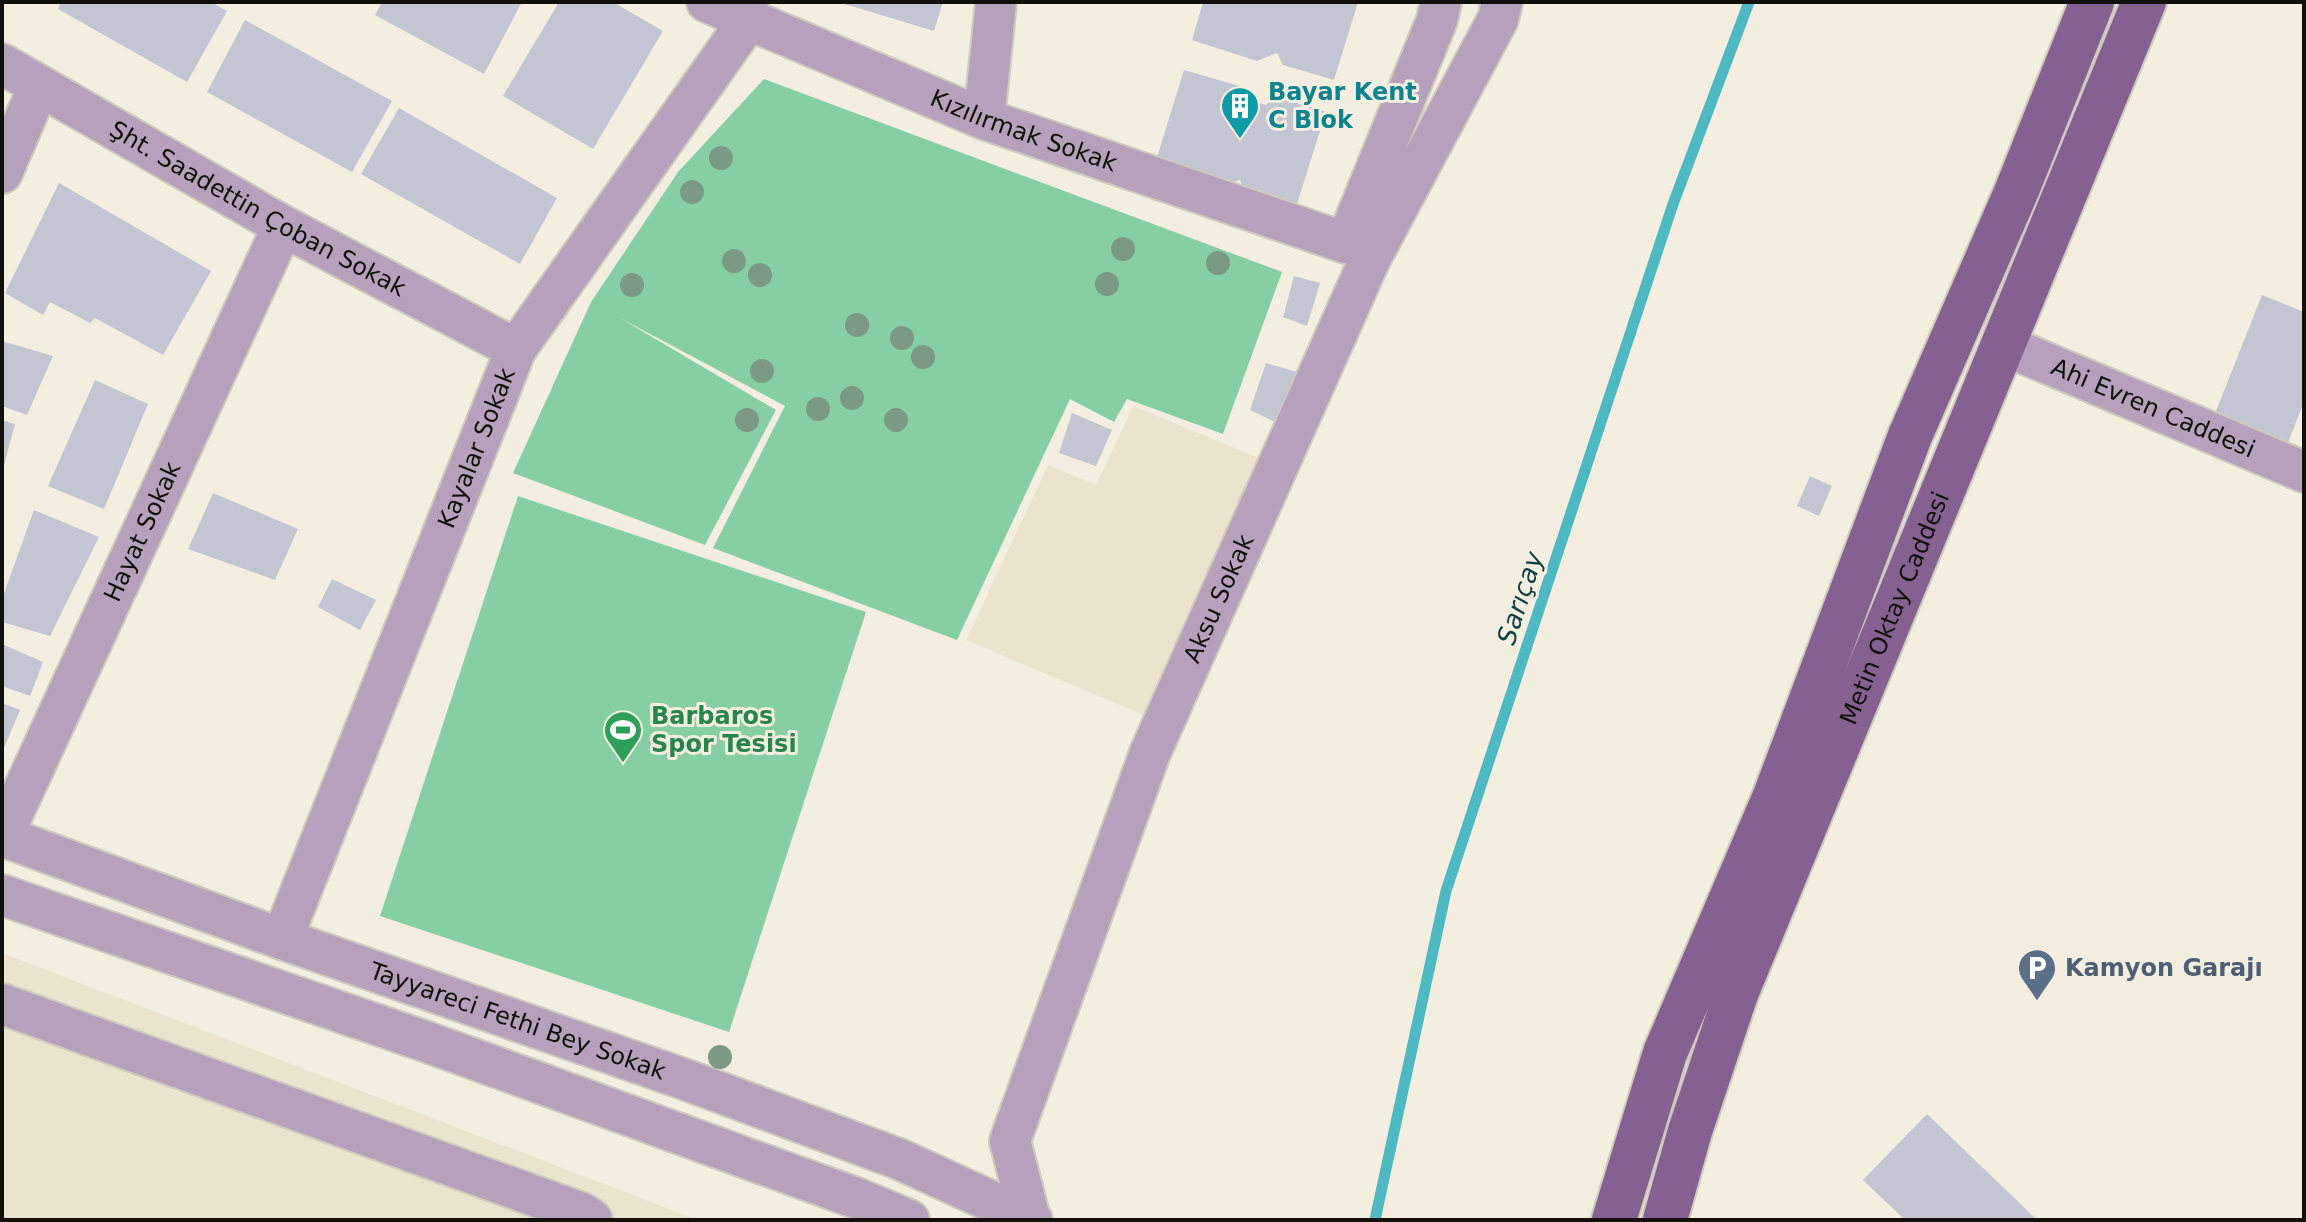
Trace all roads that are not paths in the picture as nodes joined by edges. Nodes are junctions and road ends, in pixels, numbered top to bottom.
1 (707, 2) edge
2 (996, 2) edge
3 (1441, 2) edge
4 (1502, 2) edge
5 (2092, 2) edge
6 (2144, 2) edge
7 (748, 11) edge
8 (2, 64) edge
9 (39, 86) junction
10 (984, 119) junction
11 (2, 173) edge
12 (283, 226) junction
13 (2004, 345) junction
14 (516, 349) junction
15 (2304, 472) edge
16 (2, 836) edge
17 (2, 895) edge
18 (282, 939) junction
19 (2, 1004) edge
20 (592, 1220) edge
21 (909, 1220) edge
22 (1031, 1220) edge
23 (1614, 1220) edge
24 (1665, 1220) edge

1 - 7 street, Kızılırmak Sokak
2 - 10 street
3 - 10 street, Kızılırmak Sokak
4 - 22 street, Aksu Sokak
5 - 23 main road, Metin Oktay Caddesi
6 - 13 main road, Metin Oktay Caddesi
7 - 10 street, Kızılırmak Sokak
7 - 14 street, Kayalar Sokak
8 - 9 street, Şht. Saadettin Çoban Sokak
9 - 11 street
9 - 12 street, Şht. Saadettin Çoban Sokak
12 - 14 street, Şht. Saadettin Çoban Sokak
12 - 16 street, Hayat Sokak
13 - 15 street, Ahi Evren Caddesi
13 - 24 main road, Metin Oktay Caddesi
14 - 18 street, Kayalar Sokak
16 - 18 street, Tayyareci Fethi Bey Sokak
17 - 21 street, Tayyareci Fethi Bey Sokak
18 - 22 street, Tayyareci Fethi Bey Sokak
19 - 20 street

